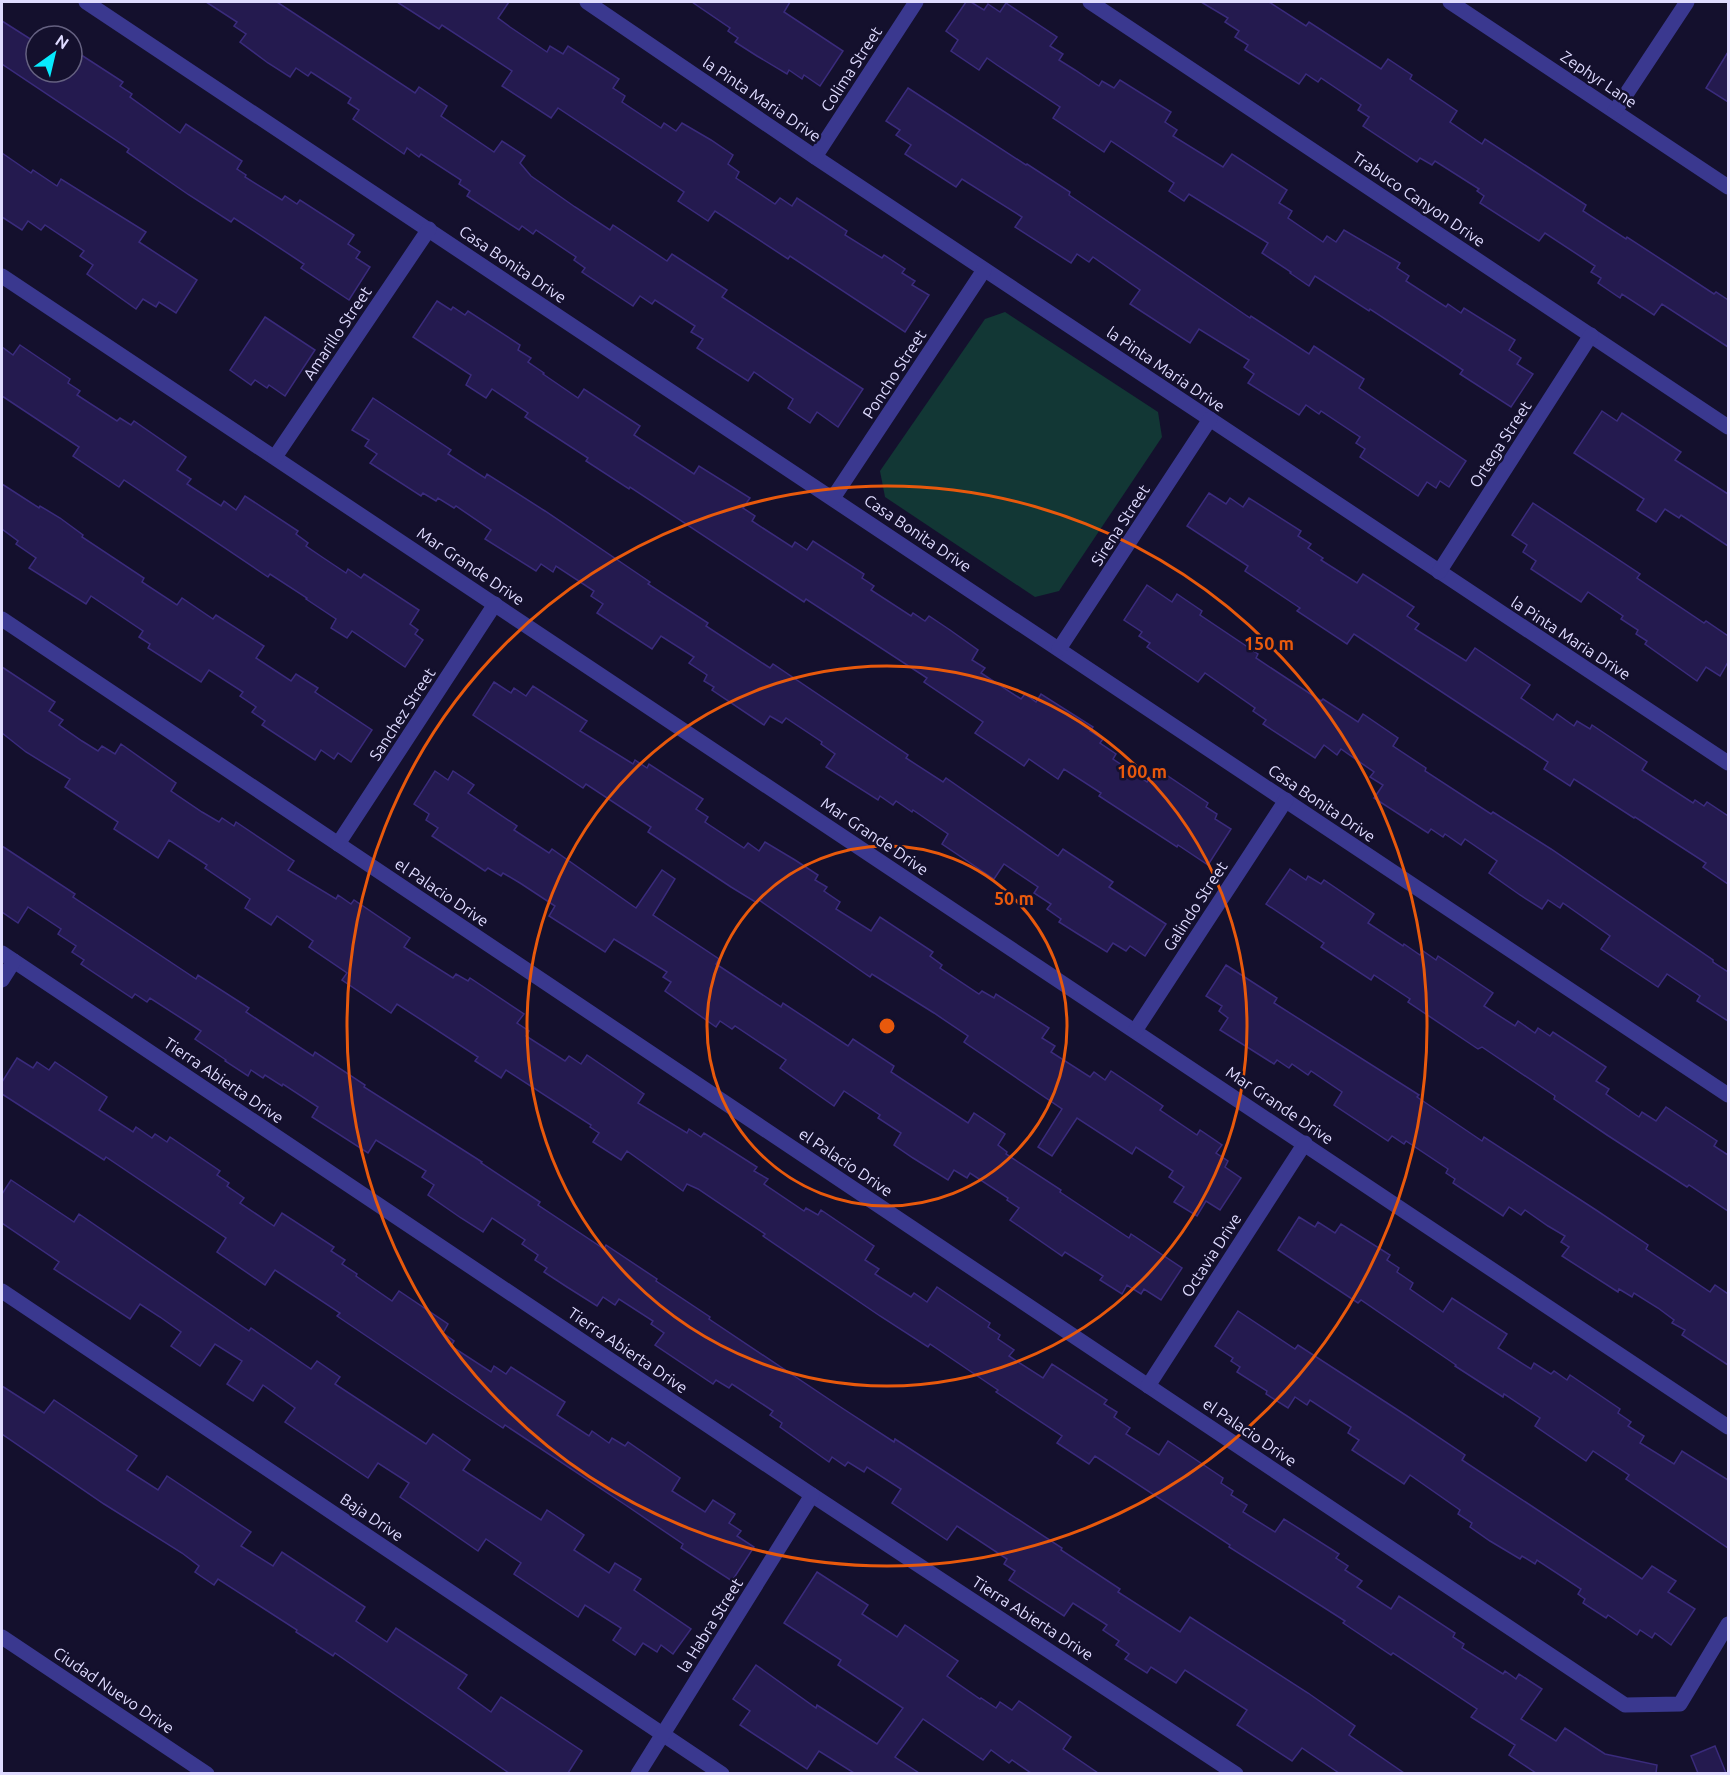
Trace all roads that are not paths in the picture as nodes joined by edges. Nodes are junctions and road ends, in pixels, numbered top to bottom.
1 (86, 2) edge
2 (587, 2) edge
3 (916, 2) edge
4 (1090, 2) edge
5 (1450, 2) edge
6 (1687, 2) edge
7 (1615, 111) junction
8 (815, 157) junction
9 (1728, 187) edge
10 (429, 229) junction
11 (984, 270) junction
12 (2, 276) edge
13 (1591, 335) junction
14 (1210, 419) junction
15 (1728, 427) edge
16 (275, 457) junction
17 (834, 498) junction
18 (1439, 572) junction
19 (495, 604) junction
20 (2, 619) edge
21 (1059, 649) junction
22 (1728, 763) edge
23 (1286, 800) junction
24 (338, 844) junction
25 (8, 957) edge
26 (2, 980) edge
27 (1135, 1030) junction
28 (1728, 1095) edge
29 (1305, 1143) junction
30 (2, 1291) edge
31 (1148, 1386) junction
32 (1728, 1426) edge
33 (812, 1495) junction
34 (1728, 1624) edge
35 (2, 1637) edge
36 (664, 1734) junction
37 (207, 1773) edge
38 (638, 1773) edge
39 (722, 1773) edge
40 (1236, 1773) edge

1 - 10 street, Casa Bonita Drive
2 - 8 street, la Pinta Maria Drive
3 - 8 street, Colima Street
4 - 13 street, Trabuco Canyon Drive
5 - 7 street, Zephyr Lane
6 - 7 street
7 - 9 street, Zephyr Lane
8 - 11 street, la Pinta Maria Drive
10 - 16 street, Amarillo Street
10 - 17 street, Casa Bonita Drive
11 - 14 street, la Pinta Maria Drive
11 - 17 street, Poncho Street
12 - 16 street, Mar Grande Drive
13 - 15 street, Trabuco Canyon Drive
13 - 18 street, Ortega Street
14 - 18 street, la Pinta Maria Drive
14 - 21 street, Sirena Street
16 - 19 street, Mar Grande Drive
17 - 21 street, Casa Bonita Drive
18 - 22 street, la Pinta Maria Drive
19 - 24 street, Sanchez Street
19 - 27 street, Mar Grande Drive
20 - 24 street, el Palacio Drive
21 - 23 street, Casa Bonita Drive
23 - 27 street, Galindo Street
23 - 28 street, Casa Bonita Drive
24 - 31 street, el Palacio Drive
25 - 26 street
25 - 33 street, Tierra Abierta Drive
27 - 29 street, Mar Grande Drive
29 - 31 street, Octavia Drive
29 - 32 street, Mar Grande Drive
30 - 36 street, Baja Drive
31 - 34 street, el Palacio Drive
33 - 36 street, la Habra Street
33 - 40 street, Tierra Abierta Drive
35 - 37 street, Ciudad Nuevo Drive
36 - 38 street, la Habra Street
36 - 39 street, Baja Drive

